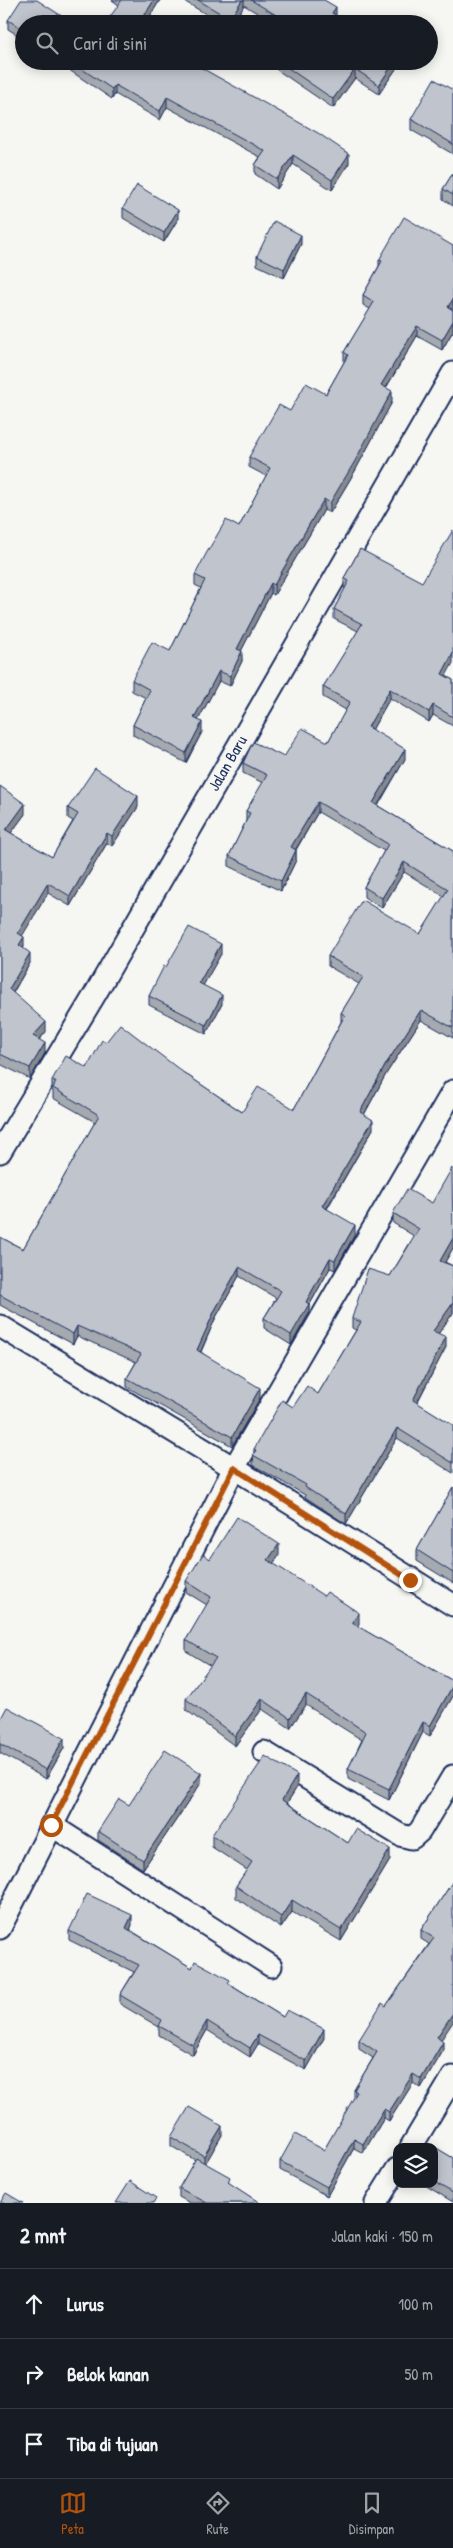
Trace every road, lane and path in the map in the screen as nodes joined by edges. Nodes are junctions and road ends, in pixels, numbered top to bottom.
1 (453, 373) edge
2 (453, 1091) edge
3 (0, 1152) edge
4 (0, 1326) edge
5 (234, 1468) junction
6 (453, 1605) edge
7 (264, 1752) dead end
8 (453, 1776) edge
9 (51, 1825) junction
10 (0, 1928) edge
11 (271, 1966) dead end
12 (453, 2077) edge
13 (413, 2143) edge
14 (393, 2175) edge
15 (376, 2203) edge

1 - 3 street, Jalan Baru
2 - 5 street
4 - 5 street
5 - 6 street
5 - 9 street
7 - 8 street
9 - 10 street
9 - 11 street
12 - 13 street
14 - 15 street

